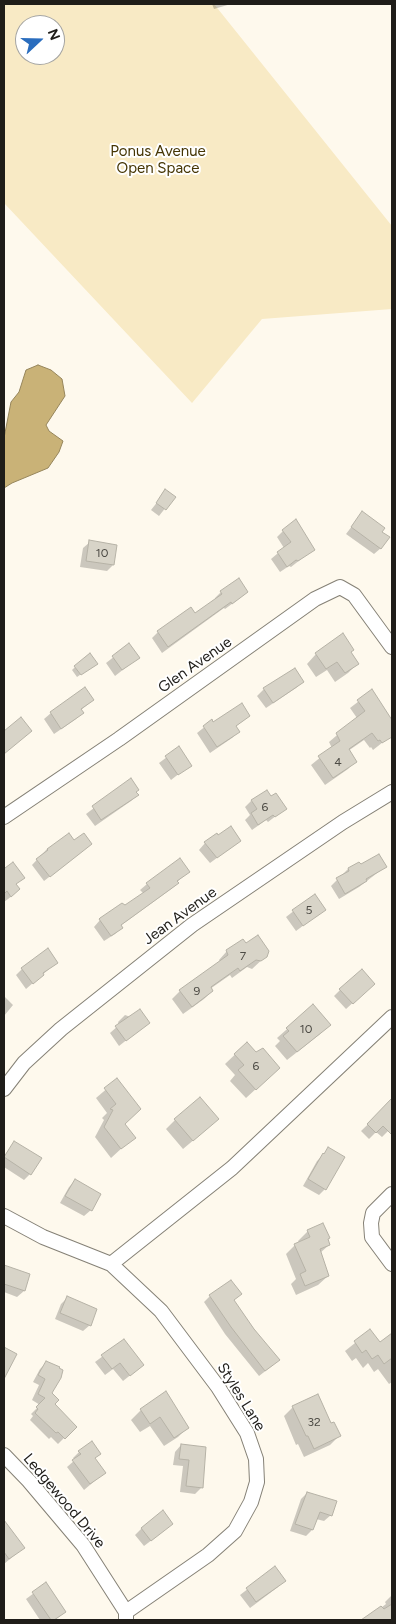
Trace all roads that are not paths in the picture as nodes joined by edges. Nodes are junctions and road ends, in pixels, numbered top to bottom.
1 (392, 646) edge
2 (392, 792) edge
3 (4, 817) edge
4 (392, 1018) edge
5 (4, 1089) edge
6 (392, 1194) edge
7 (4, 1216) edge
8 (111, 1264) junction
9 (392, 1264) edge
10 (4, 1455) edge
11 (126, 1616) edge

1 - 3 street, Glen Avenue
2 - 5 street, Jean Avenue
4 - 8 street
6 - 9 street
7 - 8 street, Styles Lane
8 - 11 street, Styles Lane
10 - 11 street, Ledgewood Drive

